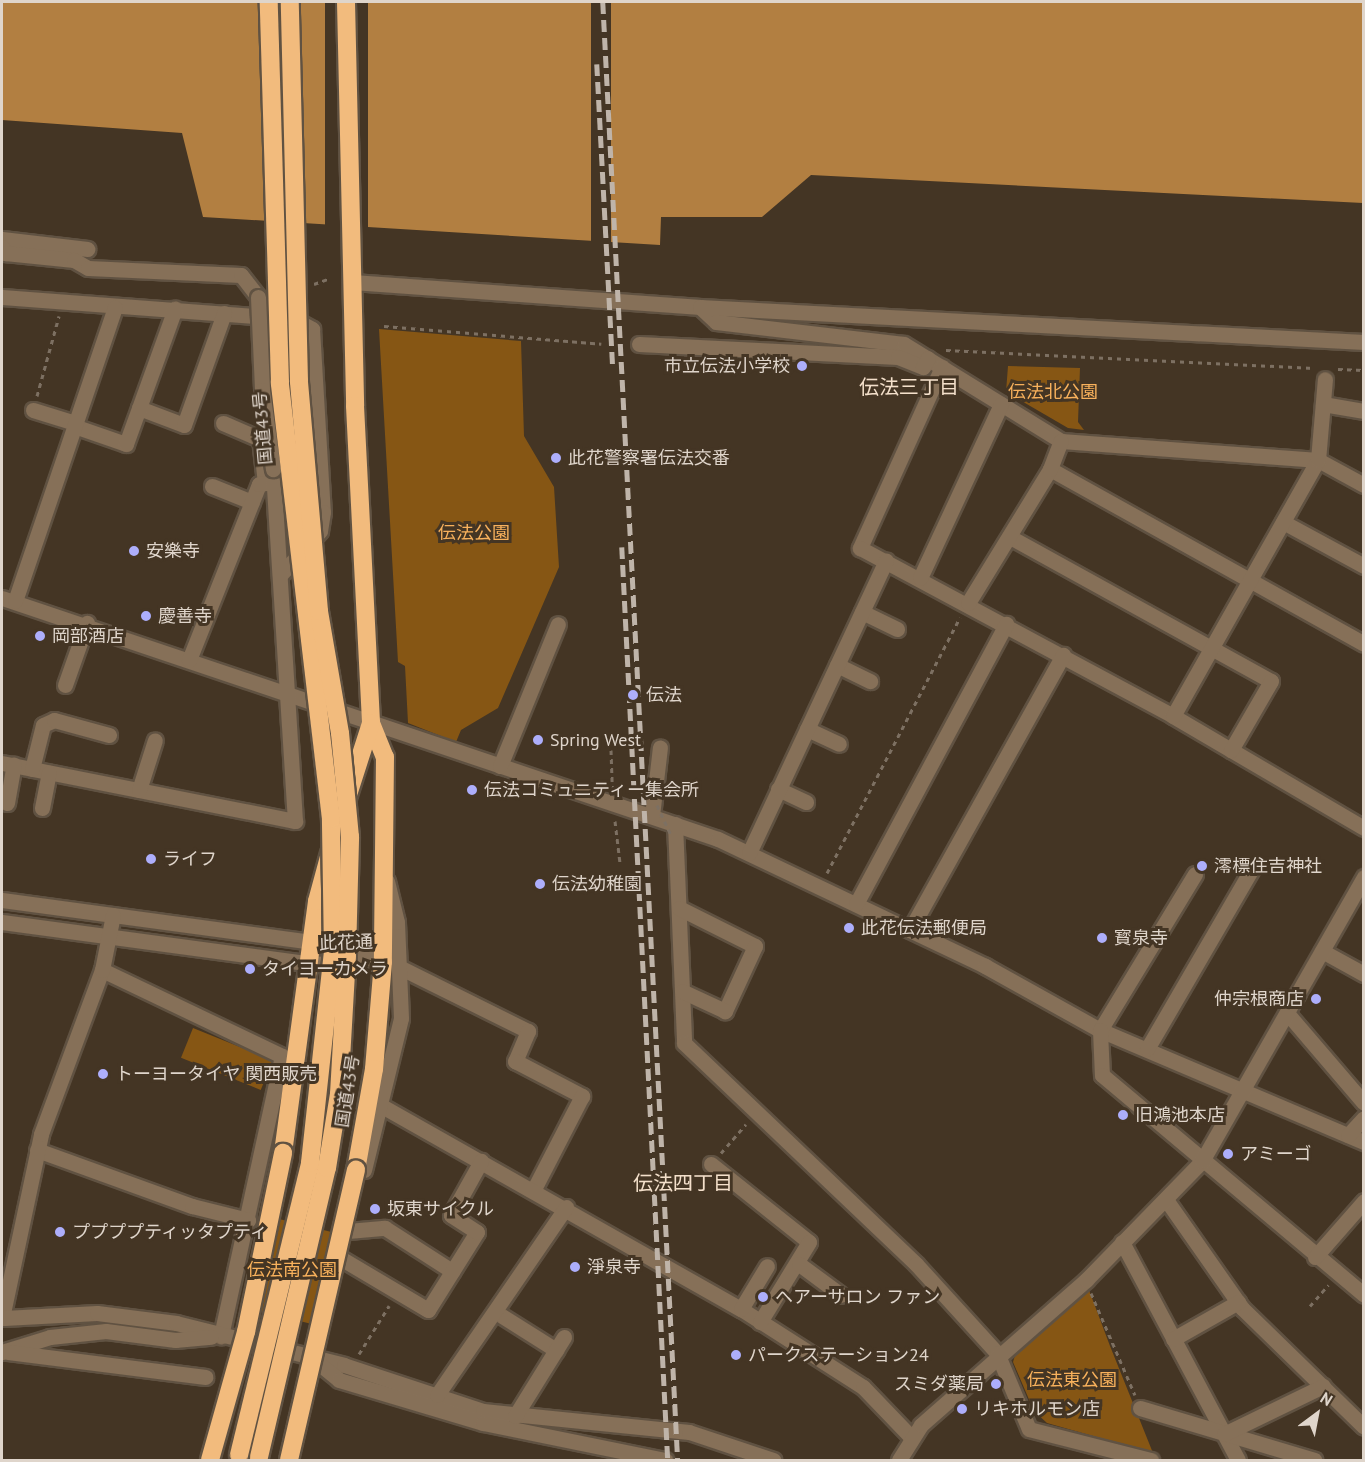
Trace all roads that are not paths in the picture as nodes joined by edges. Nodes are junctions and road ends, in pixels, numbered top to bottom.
1 (269, 2) edge
2 (290, 2) edge
3 (346, 2) edge
4 (2, 239) edge
5 (2, 247) edge
6 (87, 249) dead end
7 (352, 282) junction
8 (2, 297) edge
9 (700, 307) junction
10 (115, 308) junction
11 (175, 309) junction
12 (224, 313) junction
13 (1364, 342) edge
14 (639, 344) dead end
15 (933, 354) junction
16 (942, 367) junction
17 (1325, 379) dead end
18 (1001, 404) junction
19 (1323, 404) junction
20 (139, 408) junction
21 (33, 410) road end
22 (1364, 411) edge
23 (223, 423) dead end
24 (75, 425) junction
25 (1061, 441) junction
26 (1318, 460) junction
27 (1050, 469) junction
28 (271, 478) junction
29 (1364, 485) edge
30 (212, 486) dead end
31 (252, 502) junction
32 (1283, 522) junction
33 (1010, 537) junction
34 (886, 561) junction
35 (1364, 566) edge
36 (282, 573) junction
37 (920, 578) junction
38 (1249, 582) junction
39 (8, 600) edge
40 (968, 603) junction
41 (862, 612) junction
42 (87, 623) junction
43 (558, 624) dead end
44 (1006, 624) junction
45 (897, 629) dead end
46 (1364, 644) edge
47 (1212, 647) junction
48 (1063, 655) junction
49 (189, 660) junction
50 (837, 665) junction
51 (870, 681) dead end
52 (65, 685) dead end
53 (290, 696) junction
54 (1173, 716) junction
55 (371, 723) junction
56 (807, 729) junction
57 (109, 735) dead end
58 (155, 740) dead end
59 (839, 744) dead end
60 (660, 747) dead end
61 (1231, 750) junction
62 (8, 764) edge
63 (500, 766) junction
64 (32, 769) junction
65 (49, 773) junction
66 (778, 789) junction
67 (140, 790) junction
68 (806, 802) dead end
69 (8, 803) dead end
70 (42, 808) dead end
71 (654, 811) junction
72 (1364, 828) edge
73 (673, 830) junction
74 (748, 854) junction
75 (1253, 867) dead end
76 (383, 868) junction
77 (1195, 874) dead end
78 (1364, 877) edge
79 (2, 900) edge
80 (856, 904) junction
81 (679, 908) junction
82 (113, 915) junction
83 (2, 922) edge
84 (910, 930) junction
85 (110, 937) junction
86 (313, 942) junction
87 (1322, 951) junction
88 (383, 962) junction
89 (310, 964) junction
90 (401, 968) junction
91 (102, 970) junction
92 (1364, 974) edge
93 (682, 991) junction
94 (1287, 1012) junction
95 (1100, 1030) junction
96 (1147, 1049) junction
97 (1244, 1088) junction
98 (1364, 1103) edge
99 (380, 1105) junction
100 (1364, 1118) edge
101 (1348, 1135) junction
102 (1364, 1142) edge
103 (37, 1150) junction
104 (481, 1161) junction
105 (1202, 1161) junction
106 (711, 1164) road end
107 (534, 1189) junction
108 (1167, 1201) junction
109 (1364, 1202) edge
110 (566, 1207) junction
111 (248, 1220) junction
112 (348, 1230) junction
113 (1122, 1242) junction
114 (1315, 1257) junction
115 (342, 1259) junction
116 (799, 1264) junction
117 (767, 1266) dead end
118 (452, 1271) junction
119 (842, 1295) dead end
120 (1364, 1295) edge
121 (1238, 1302) junction
122 (741, 1310) junction
123 (502, 1316) dead end
124 (3, 1318) edge
125 (760, 1322) junction
126 (221, 1336) junction
127 (1173, 1339) junction
128 (3, 1352) edge
129 (996, 1353) junction
130 (317, 1362) junction
131 (205, 1377) dead end
132 (1323, 1386) junction
133 (437, 1395) junction
134 (1140, 1408) road end
135 (515, 1416) junction
136 (1364, 1427) edge
137 (1224, 1434) junction
138 (911, 1437) junction
139 (238, 1459) edge
140 (259, 1459) edge
141 (210, 1461) edge
142 (289, 1461) edge
143 (665, 1461) edge
144 (773, 1461) edge
145 (899, 1461) edge
146 (1151, 1461) edge
147 (1238, 1461) edge
148 (1314, 1461) edge

1 - 139 highway, 国道43号, bridge
2 - 140 highway, 国道43号, bridge
3 - 7 highway, 国道43号
4 - 6 street
5 - 28 street, bridge
7 - 9 street
7 - 55 highway, 国道43号
8 - 10 street
9 - 13 street
9 - 15 street
10 - 11 street
10 - 24 street
11 - 12 street
11 - 20 street
12 - 20 street
12 - 36 street
14 - 15 street
15 - 16 street
16 - 18 street
16 - 34 street
17 - 19 street
18 - 25 street
18 - 37 street
19 - 22 street
19 - 26 street
20 - 24 street
21 - 24 street
23 - 28 street
24 - 39 street
25 - 26 street
25 - 27 street
26 - 29 street
26 - 32 street
27 - 33 street
27 - 38 street
28 - 31 street
28 - 36 street
30 - 31 street
31 - 49 street
32 - 35 street
32 - 38 street
33 - 40 street
33 - 47 street
34 - 37 street
34 - 41 street
36 - 53 street
37 - 40 street
38 - 46 street
38 - 47 street
39 - 42 street
40 - 44 street
41 - 45 street
41 - 50 street
42 - 49 street
42 - 52 street
43 - 63 street
44 - 48 street
44 - 80 street
47 - 54 street
47 - 61 street
48 - 54 street
48 - 84 street
49 - 53 street
50 - 51 street
50 - 56 street
53 - 55 street
53 - 67 street
54 - 61 street
55 - 63 street
55 - 76 highway, 国道43号
55 - 86 highway, 国道43号
56 - 59 street
56 - 66 street
57 - 64 street
58 - 67 street
60 - 71 street
61 - 72 street
62 - 64 street
62 - 69 street
63 - 71 street
64 - 65 street
65 - 67 street
65 - 70 street
66 - 68 street
66 - 74 street
71 - 73 street
73 - 74 street
73 - 81 street
74 - 80 street
75 - 96 street
76 - 88 highway, 国道43号
76 - 90 street
77 - 95 street
78 - 87 street
79 - 82 street, 此花通
80 - 84 street
81 - 93 street
81 - 93 street
82 - 85 street
82 - 86 street, 此花通
83 - 85 street, 此花通
84 - 95 street
85 - 89 street, 此花通
85 - 91 street
86 - 88 street, 此花通
86 - 89 highway, 国道43号
87 - 92 street
87 - 94 street
88 - 89 street, 此花通
88 - 142 highway, 国道43号, bridge
89 - 141 highway, 国道43号, bridge
90 - 99 street
90 - 107 street
91 - 103 street
91 - 111 street
93 - 129 street
94 - 97 street
94 - 98 street
95 - 96 street
95 - 105 street
96 - 97 street
97 - 101 street
97 - 105 street
99 - 104 street
99 - 112 street
100 - 101 street
101 - 102 street
103 - 111 street
103 - 124 street
104 - 107 street
104 - 118 street
105 - 108 street
105 - 114 street
106 - 116 street
107 - 110 street
108 - 113 street
108 - 121 street
109 - 114 street
110 - 122 street
110 - 133 street
111 - 126 street
112 - 115 street
112 - 118 street
113 - 127 street
113 - 129 street
114 - 120 street
115 - 118 street
115 - 130 street
116 - 119 street
116 - 125 street
117 - 122 street
121 - 127 street
121 - 132 street
122 - 125 street
123 - 135 street
124 - 126 street
125 - 138 street
126 - 128 street
126 - 130 street
127 - 137 street
128 - 131 street
129 - 138 street
129 - 146 street
130 - 133 street
130 - 143 street
132 - 136 street
132 - 137 street
133 - 135 street
134 - 137 street
135 - 144 street
137 - 147 street
137 - 148 street
138 - 145 street

